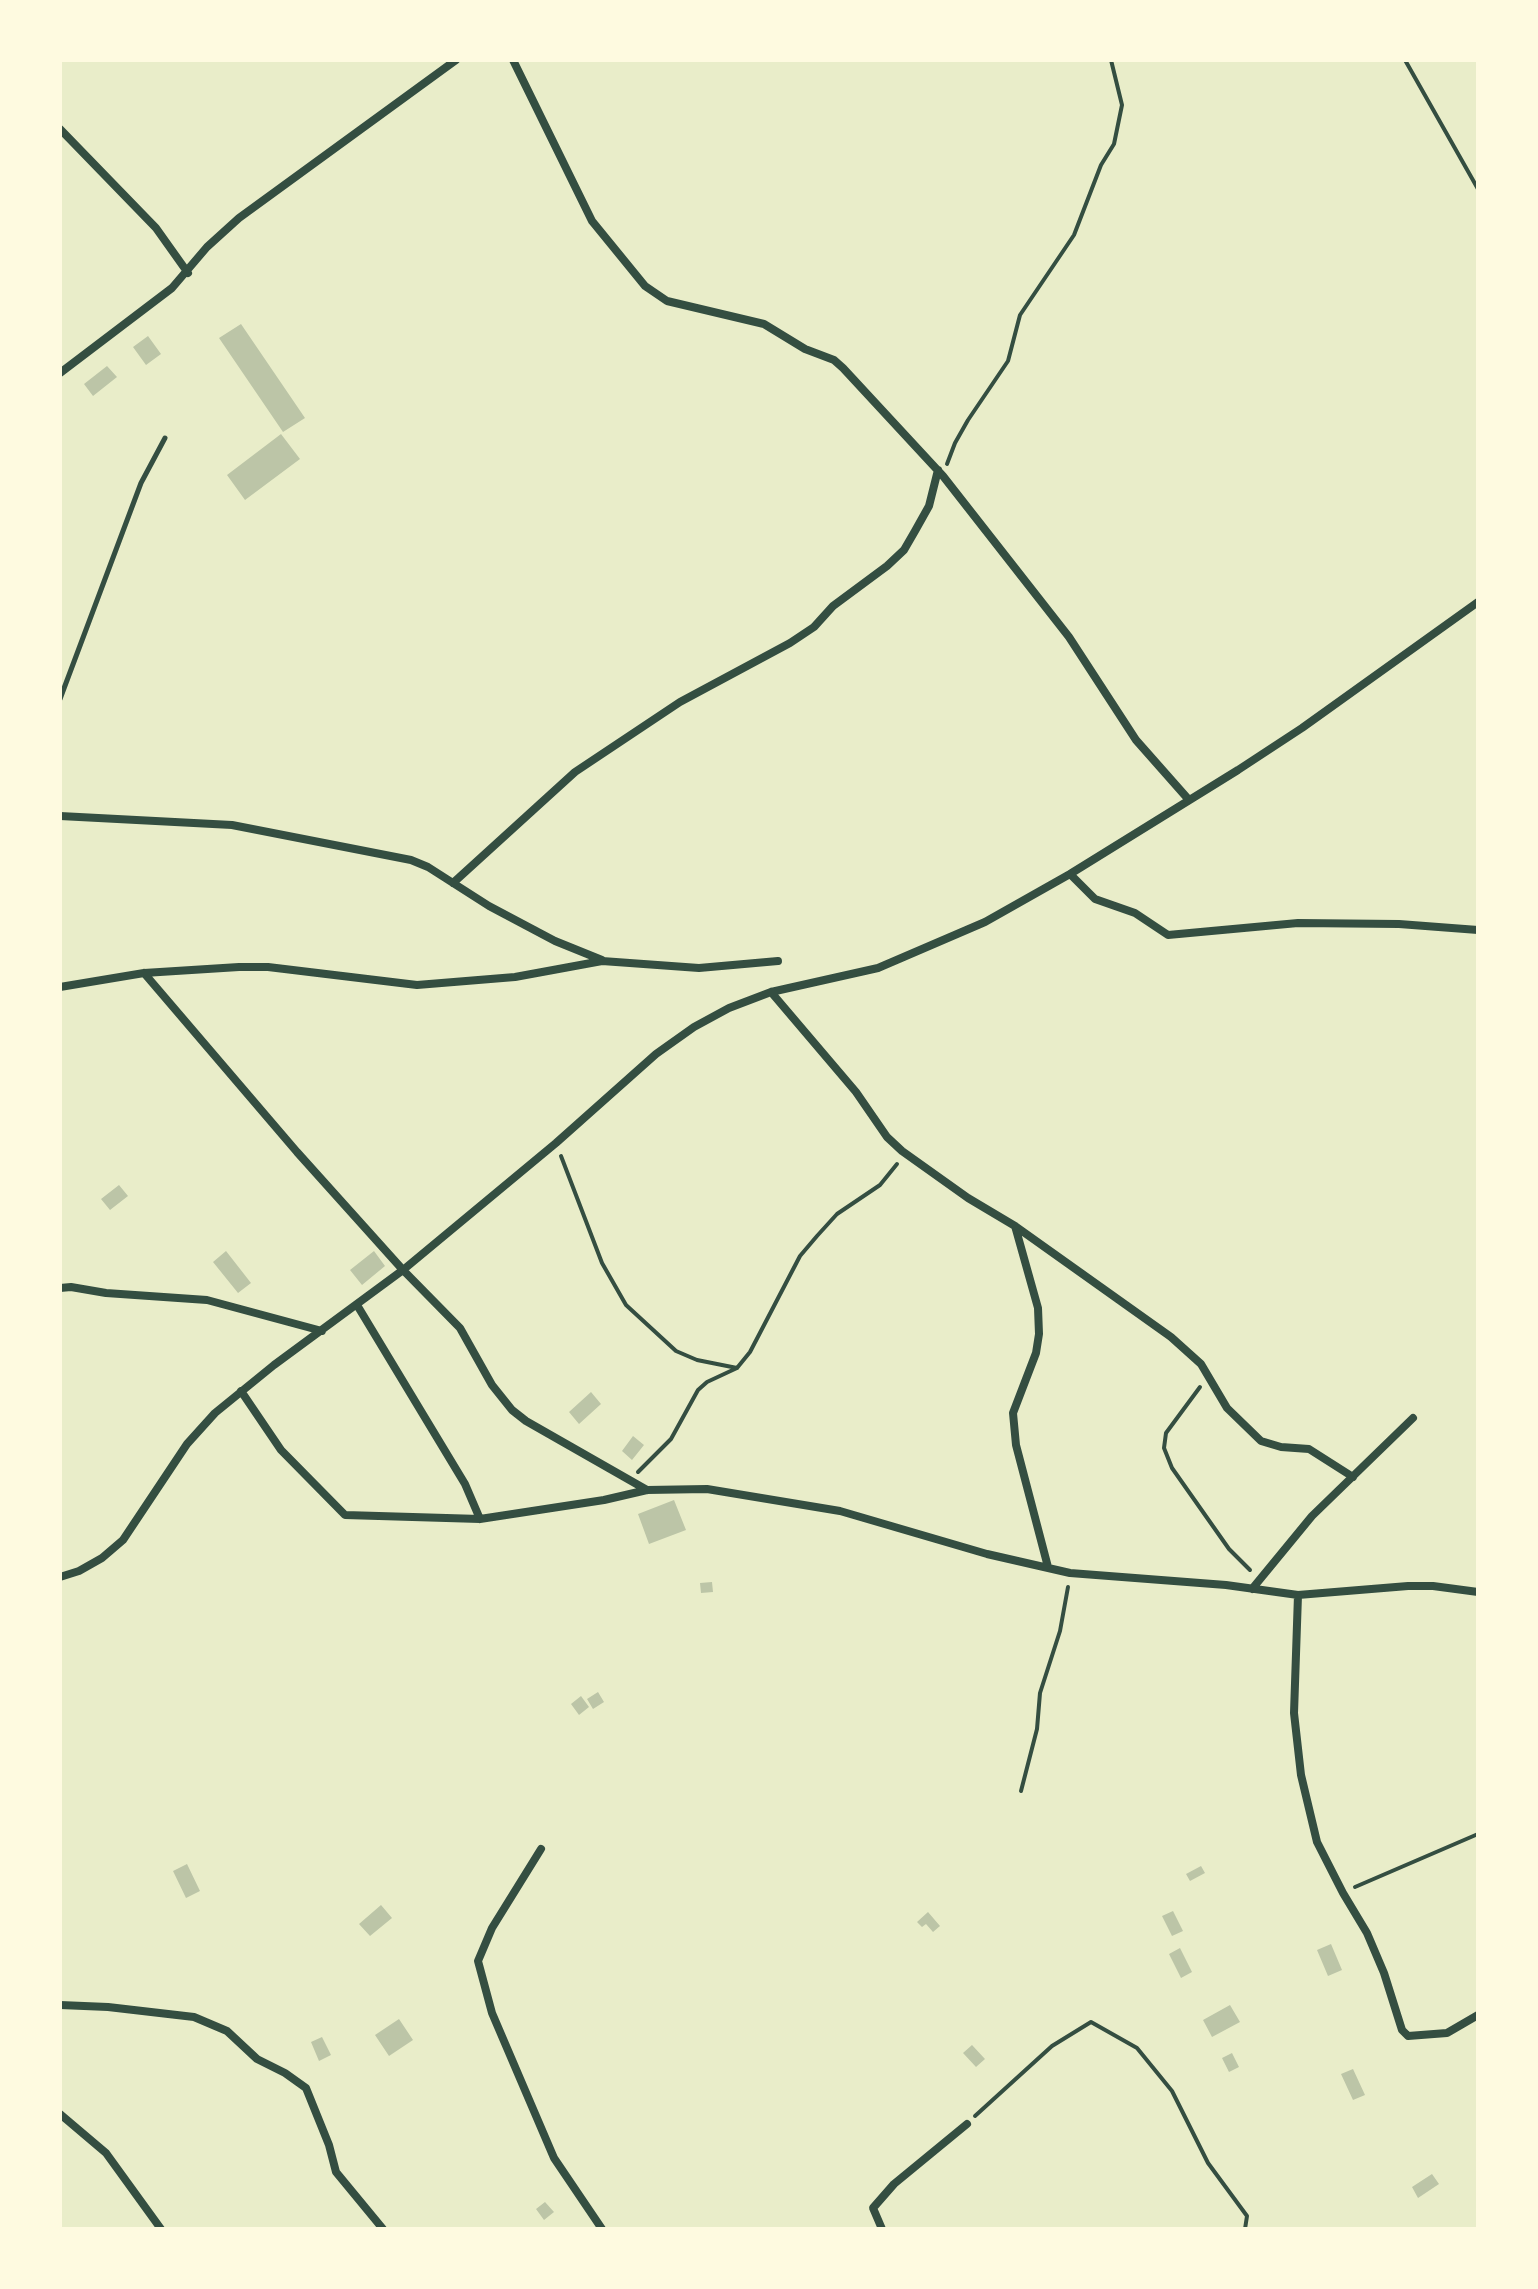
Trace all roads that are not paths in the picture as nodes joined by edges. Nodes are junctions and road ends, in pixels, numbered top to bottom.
1 (456, 60) edge
2 (513, 60) edge
3 (60, 129) edge
4 (188, 273) junction
5 (60, 373) edge
6 (165, 438) dead end
7 (940, 473) junction
8 (1478, 602) edge
9 (60, 699) edge
10 (1189, 800) junction
11 (60, 816) edge
12 (1070, 874) junction
13 (453, 883) junction
14 (1478, 930) edge
15 (602, 961) junction
16 (778, 961) dead end
17 (144, 973) junction
18 (60, 987) edge
19 (771, 992) junction
20 (1015, 1226) junction
21 (403, 1270) junction
22 (60, 1288) edge
23 (357, 1305) junction
24 (322, 1331) junction
25 (241, 1391) junction
26 (1413, 1418) dead end
27 (1353, 1477) junction
28 (647, 1490) junction
29 (480, 1519) junction
30 (1048, 1567) junction
31 (60, 1577) edge
32 (1252, 1589) junction
33 (1478, 1592) edge
34 (1298, 1595) junction
35 (541, 1849) dead end
36 (60, 2005) edge
37 (1478, 2015) edge
38 (60, 2114) edge
39 (967, 2124) road end
40 (161, 2229) edge
41 (383, 2229) edge
42 (602, 2229) edge
43 (882, 2229) edge

1 - 4 street
2 - 7 street
3 - 4 street
4 - 5 street
6 - 9 lane
7 - 10 street
7 - 13 street
8 - 10 street
10 - 12 street
11 - 13 street
12 - 14 street
12 - 19 street
13 - 15 street
15 - 16 street
15 - 17 street
17 - 18 street
17 - 21 street
19 - 20 street
19 - 21 street
20 - 27 street
20 - 30 street
21 - 23 street
21 - 28 street
22 - 24 street
23 - 24 street
23 - 29 street
24 - 25 street
25 - 29 street
25 - 31 street
26 - 27 street
27 - 32 street
28 - 29 street
28 - 30 street
30 - 32 street
32 - 34 street
33 - 34 street
34 - 37 street
35 - 42 street
36 - 41 street
38 - 40 street
39 - 43 street

